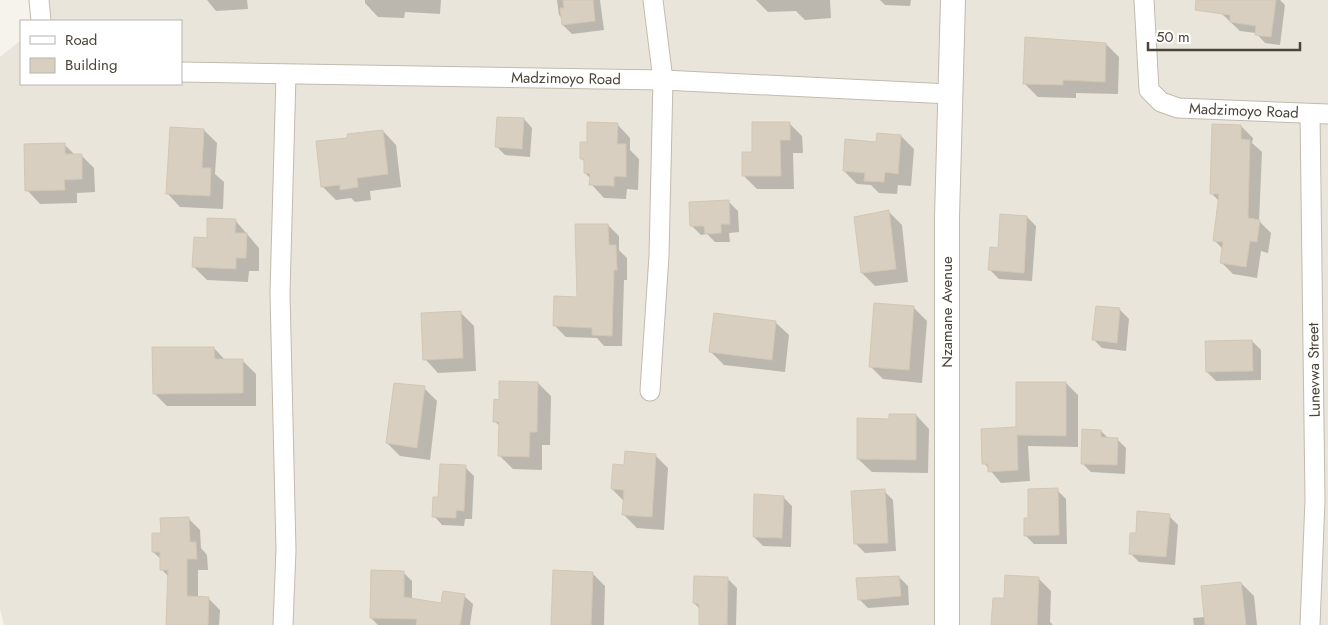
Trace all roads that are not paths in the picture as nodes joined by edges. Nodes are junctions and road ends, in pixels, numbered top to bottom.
1 (39, 0) edge
2 (653, 0) edge
3 (953, 0) edge
4 (1144, 0) edge
5 (41, 20) edge
6 (182, 72) edge
7 (286, 74) junction
8 (663, 80) junction
9 (950, 94) junction
10 (1319, 114) edge
11 (650, 391) dead end
12 (1322, 501) edge
13 (283, 625) edge
14 (947, 625) edge
15 (1310, 625) edge

1 - 5 street
2 - 8 street
3 - 9 street, Nzamane Avenue
4 - 10 street, Madzimoyo Road
6 - 7 street, Madzimoyo Road
7 - 8 street, Madzimoyo Road
7 - 13 street
8 - 9 street, Madzimoyo Road
8 - 11 street
9 - 14 street, Nzamane Avenue
10 - 12 street, Lunevwa Street
12 - 15 street, Lunevwa Street

